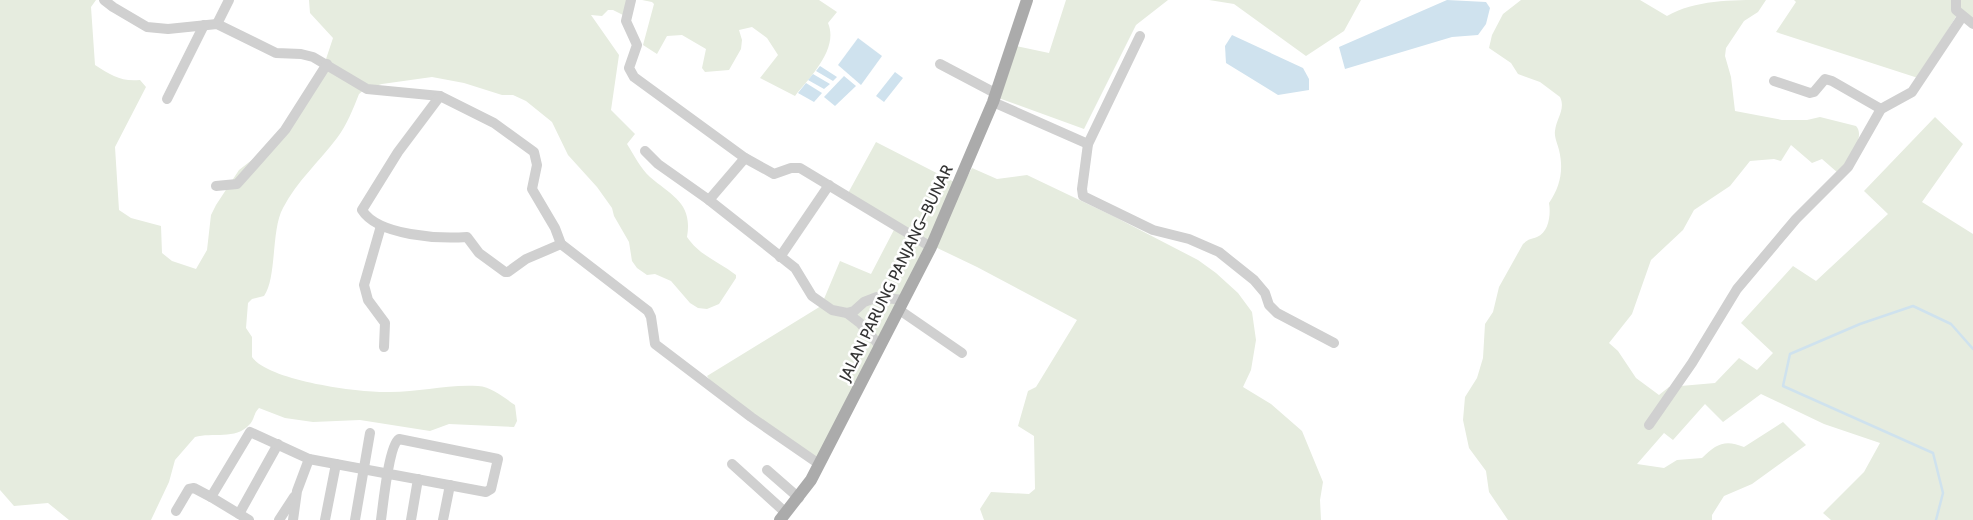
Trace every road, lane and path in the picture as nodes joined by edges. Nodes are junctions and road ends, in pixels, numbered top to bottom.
1 (104, 0) edge
2 (229, 0) edge
3 (632, 0) edge
4 (1027, 0) edge
5 (1956, 0) edge
6 (1962, 17) junction
7 (217, 24) junction
8 (1973, 24) edge
9 (204, 25) junction
10 (1140, 36) dead end
11 (327, 64) junction
12 (940, 64) dead end
13 (1774, 82) dead end
14 (440, 96) junction
15 (994, 98) junction
16 (167, 99) dead end
17 (1881, 109) junction
18 (1088, 144) junction
19 (645, 151) dead end
20 (745, 158) junction
21 (829, 185) junction
22 (216, 186) dead end
23 (709, 200) junction
24 (381, 226) junction
25 (561, 244) junction
26 (931, 248) junction
27 (780, 257) junction
28 (901, 305) junction
29 (847, 314) junction
30 (1334, 343) dead end
31 (880, 346) junction
32 (384, 347) dead end
33 (962, 354) dead end
34 (1649, 425) dead end
35 (370, 433) dead end
36 (278, 444) junction
37 (309, 459) junction
38 (336, 464) junction
39 (732, 464) dead end
40 (819, 464) junction
41 (364, 469) junction
42 (767, 470) dead end
43 (389, 474) junction
44 (418, 479) junction
45 (450, 485) junction
46 (297, 492) junction
47 (211, 498) junction
48 (799, 498) junction
49 (176, 511) dead end
50 (239, 514) junction
51 (783, 517) edge
52 (249, 520) edge
53 (279, 520) edge
54 (293, 520) edge
55 (325, 520) edge
56 (355, 520) edge
57 (381, 520) edge
58 (411, 520) edge
59 (443, 520) edge

1 - 9 street
2 - 7 street
3 - 20 street
4 - 15 main road, JALAN PARUNG PANJANG–BUNAR
5 - 6 street
6 - 8 street
6 - 17 street
7 - 9 street
7 - 11 street
9 - 16 street
10 - 18 street
11 - 14 street
11 - 22 street
12 - 15 street
13 - 17 street
14 - 24 street
14 - 25 street
15 - 18 street
15 - 26 main road, JALAN PARUNG PANJANG–BUNAR
17 - 34 street
18 - 30 street
19 - 23 street
20 - 21 street
20 - 23 street
21 - 26 street
21 - 27 street
23 - 27 street
24 - 25 street
24 - 32 street
25 - 40 street
26 - 28 main road, JALAN PARUNG PANJANG–BUNAR
27 - 29 street
28 - 29 street
28 - 31 main road, JALAN PARUNG PANJANG–BUNAR
28 - 33 street
29 - 31 street
31 - 40 main road, JALAN PARUNG PANJANG–BUNAR
35 - 41 street
36 - 37 street
36 - 47 street
36 - 50 street
37 - 38 street
37 - 46 street
38 - 41 street
38 - 55 street
39 - 51 street
40 - 48 main road, JALAN PARUNG PANJANG–BUNAR
41 - 43 street
41 - 56 street
42 - 48 street
43 - 44 street
43 - 45 street
43 - 57 street
44 - 45 street
44 - 58 street
45 - 59 street
46 - 53 street
46 - 54 street
47 - 49 street
47 - 50 street
48 - 51 main road, JALAN PARUNG PANJANG–BUNAR
50 - 52 street

